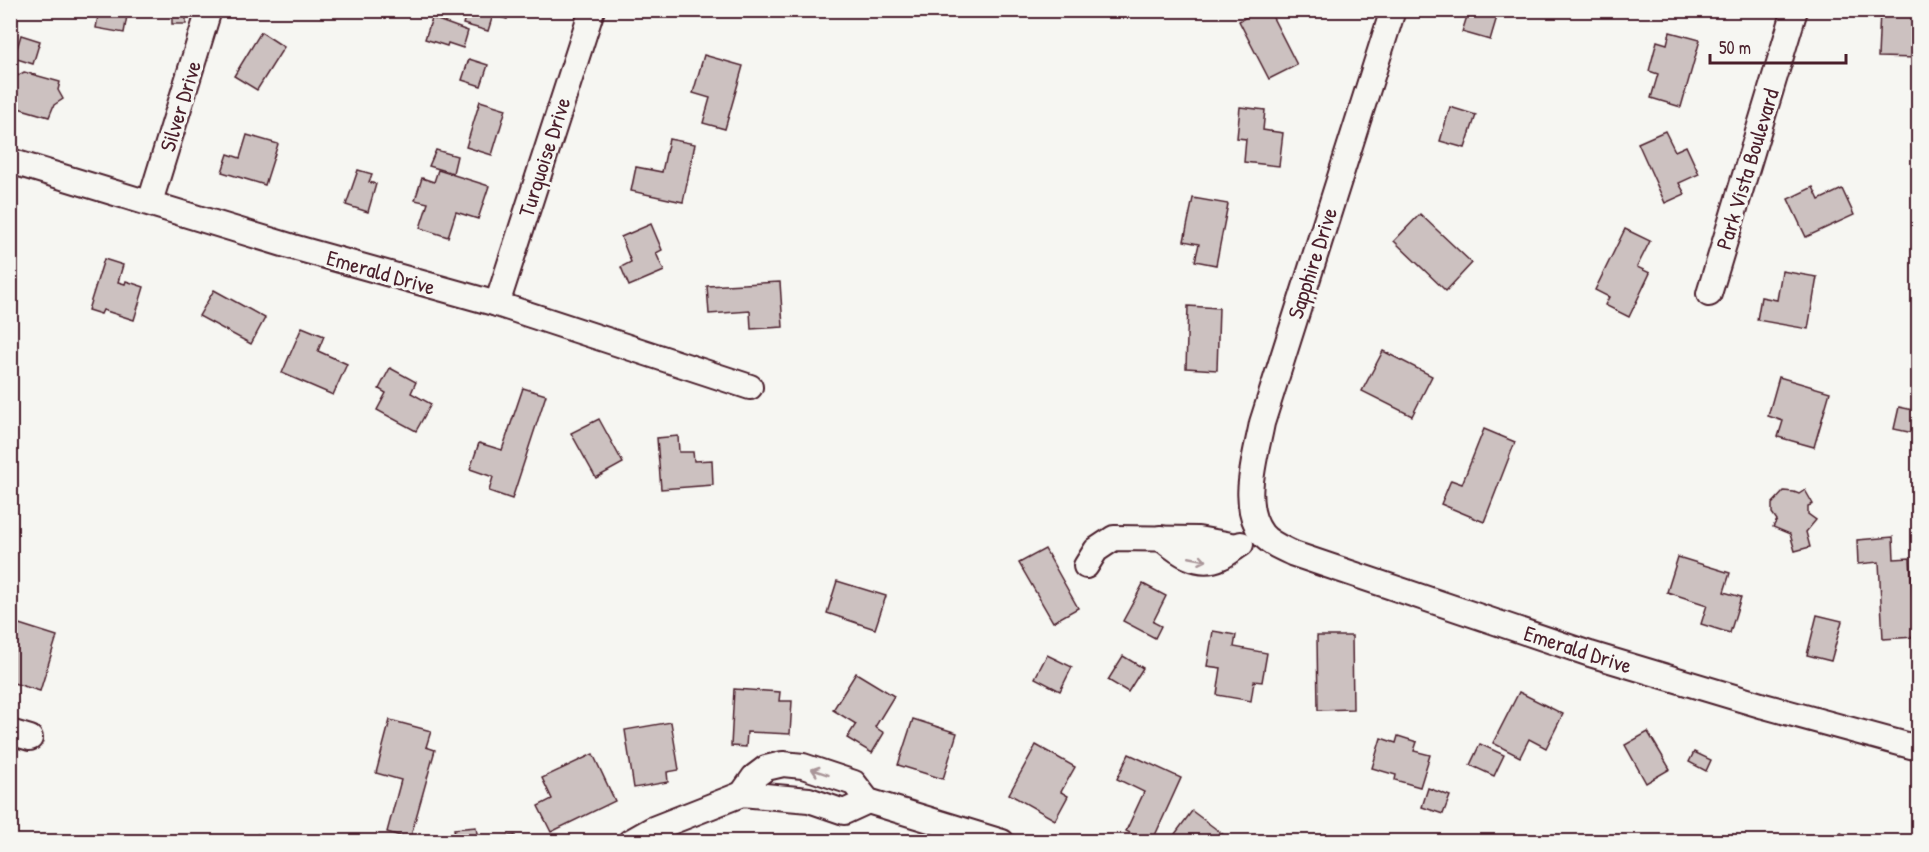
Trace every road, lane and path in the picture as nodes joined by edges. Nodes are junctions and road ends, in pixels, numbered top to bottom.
1 (209, 10) edge
2 (592, 10) edge
3 (1393, 10) edge
4 (1795, 10) edge
5 (10, 161) edge
6 (150, 202) junction
7 (1710, 294) dead end
8 (497, 304) junction
9 (750, 387) dead end
10 (1258, 527) junction
11 (1086, 566) dead end
12 (1918, 748) edge
13 (742, 794) junction
14 (868, 801) junction
15 (630, 842) edge
16 (1002, 842) edge

1 - 6 street, Silver Drive
2 - 8 street, Turquoise Drive
3 - 10 street, Sapphire Drive
4 - 7 street, Park Vista Boulevard
5 - 6 street, Emerald Drive
6 - 8 street, Emerald Drive
8 - 9 street, Emerald Drive
10 - 11 street
10 - 12 street, Emerald Drive
13 - 14 street
14 -> 13 street
13 - 15 street
14 - 16 street

